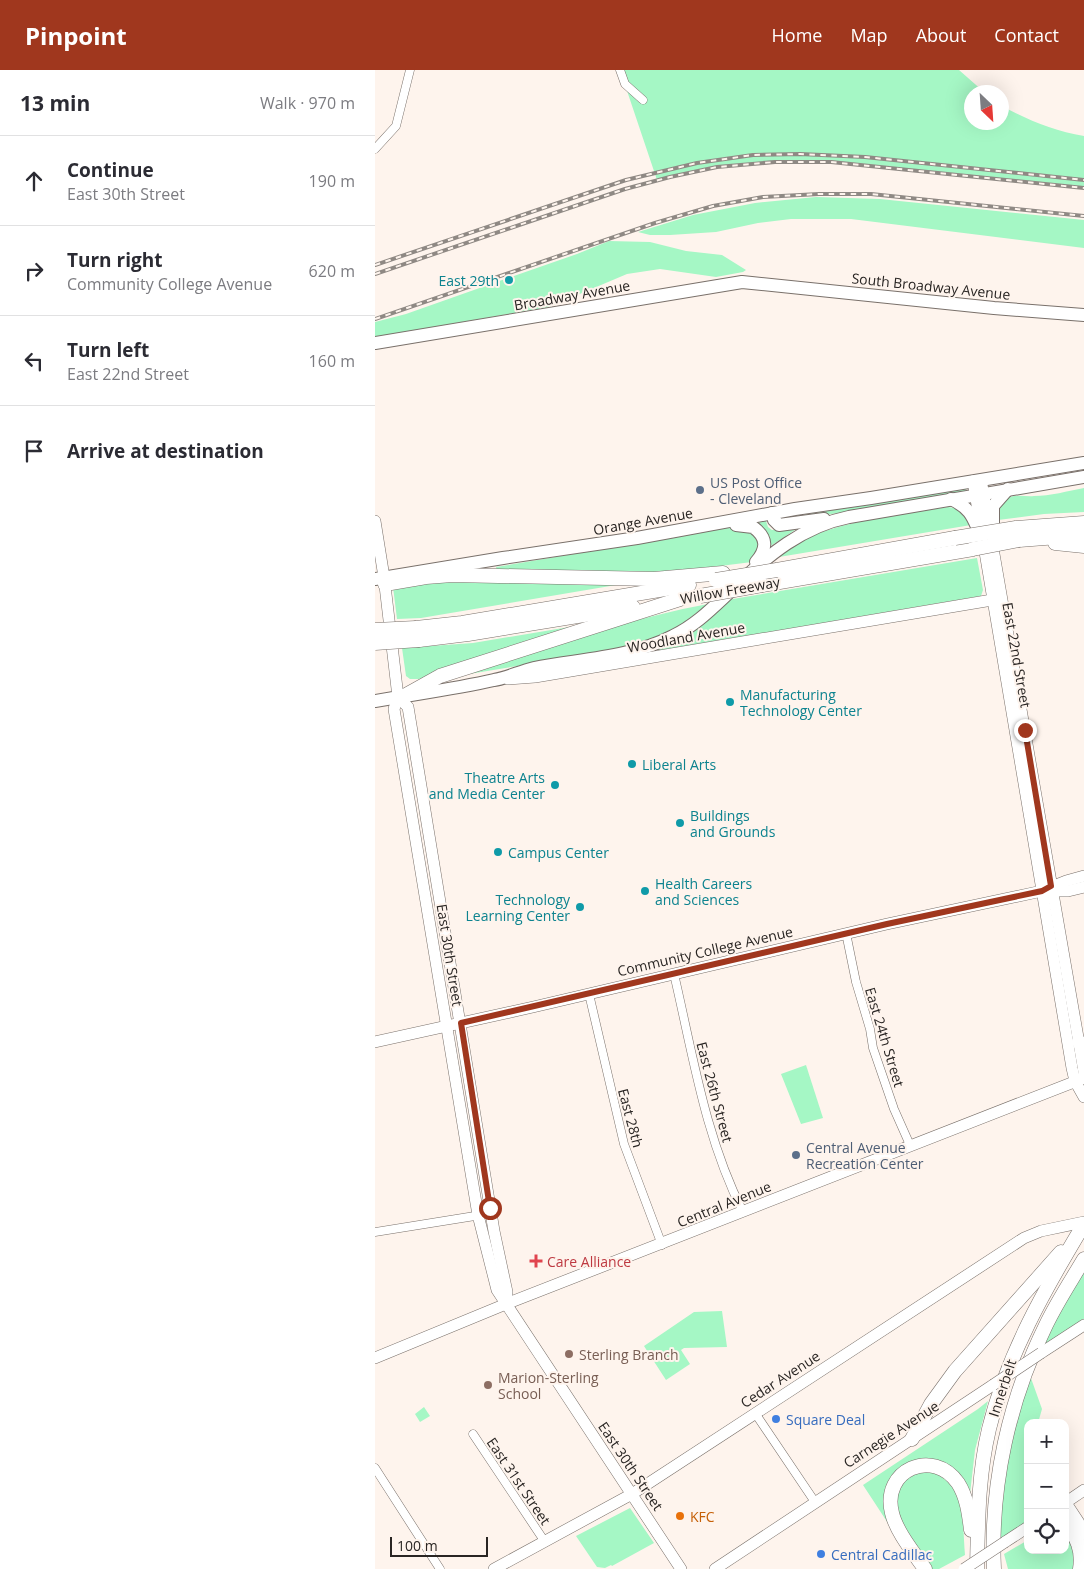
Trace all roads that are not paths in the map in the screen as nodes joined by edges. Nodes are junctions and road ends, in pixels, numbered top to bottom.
1 (410, 70) edge
2 (620, 70) edge
3 (643, 100) dead end
4 (375, 149) edge
5 (775, 284) joint
6 (1084, 315) edge
7 (375, 343) edge
8 (1084, 463) edge
9 (1084, 477) edge
10 (977, 480) junction
11 (1008, 489) junction
12 (979, 494) junction
13 (951, 499) junction
14 (772, 513) junction
15 (849, 516) junction
16 (375, 521) edge
17 (1084, 523) edge
18 (1084, 535) edge
19 (637, 538) junction
20 (1018, 538) junction
21 (978, 545) junction
22 (1084, 546) edge
23 (993, 552) junction
24 (720, 576) junction
25 (380, 582) edge
26 (734, 587) junction
27 (680, 599) junction
28 (997, 600) junction
29 (375, 630) edge
30 (417, 634) junction
31 (375, 642) edge
32 (496, 680) junction
33 (401, 696) junction
34 (375, 701) edge
35 (1084, 876) edge
36 (1084, 887) edge
37 (1049, 890) junction
38 (846, 933) junction
39 (674, 974) junction
40 (589, 994) junction
41 (461, 1023) junction
42 (447, 1026) junction
43 (375, 1042) edge
44 (1081, 1045) edge
45 (1084, 1072) edge
46 (1080, 1080) edge
47 (1084, 1097) edge
48 (910, 1145) junction
49 (491, 1212) junction
50 (743, 1212) junction
51 (478, 1215) junction
52 (1080, 1225) edge
53 (375, 1232) edge
54 (662, 1244) junction
55 (1084, 1259) edge
56 (506, 1304) junction
57 (1084, 1325) edge
58 (375, 1358) edge
59 (755, 1413) junction
60 (473, 1434) dead end
61 (912, 1439) junction
62 (375, 1468) edge
63 (1084, 1490) edge
64 (632, 1494) junction
65 (1069, 1500) edge
66 (815, 1502) junction
67 (1069, 1509) edge
68 (1069, 1528) edge
69 (994, 1529) junction
70 (1024, 1530) edge
71 (1084, 1533) edge
72 (545, 1542) junction
73 (440, 1569) edge
74 (494, 1569) edge
75 (681, 1569) edge
76 (715, 1569) edge
77 (925, 1569) edge
78 (964, 1569) edge
79 (977, 1569) edge
80 (994, 1569) edge
81 (1003, 1569) edge
82 (1080, 1569) edge

1 - 4 street
2 - 3 street
5 - 6 main road, South Broadway Avenue
5 - 7 main road, Broadway Avenue
8 - 10 main road, Orange Avenue
9 - 11 main road
10 - 12 street, East 22nd Street
10 - 14 main road, Orange Avenue
11 - 12 main road
11 - 23 main road
12 - 13 main road
12 - 21 street, East 22nd Street
12 - 23 street, East 22nd Street
13 - 15 main road
13 - 21 main road
14 - 15 main road
14 - 19 main road, Orange Avenue
15 - 26 main road
16 - 25 street, East 30th Street
17 - 20 highway
18 - 20 highway
19 - 25 main road, Orange Avenue
19 - 26 main road
20 - 21 highway, Willow Freeway, bridge
20 - 22 highway
20 - 24 highway, bridge
21 - 27 highway, Willow Freeway, bridge
21 - 28 street, East 22nd Street
23 - 28 street, East 22nd Street
24 - 25 highway
24 - 30 highway, Willow Freeway
25 - 33 street, East 30th Street
26 - 32 main road
27 - 30 highway, Willow Freeway
27 - 33 highway
28 - 32 street, Woodland Avenue
28 - 37 street, East 22nd Street
29 - 30 highway, Willow Freeway, bridge
30 - 31 highway, Willow Freeway, bridge
32 - 33 main road, Woodland Avenue
33 - 34 main road, Woodland Avenue
33 - 41 street, East 30th Street
33 - 42 street, East 30th Street
35 - 37 street
36 - 37 street
37 - 38 street, Community College Avenue
37 - 44 street, East 22nd Street
37 - 46 street, East 22nd Street
38 - 39 street, Community College Avenue
38 - 48 street, East 24th Street
39 - 40 street, Community College Avenue
39 - 50 street, East 26th Street
40 - 41 street, Community College Avenue
40 - 54 street, East 28th
41 - 42 street, Community College Avenue
41 - 49 street, East 30th Street
42 - 43 street, Community College Avenue
42 - 51 street, East 30th Street
44 - 45 street, East 22nd Street
46 - 47 street, East 22nd Street
46 - 48 street, Central Avenue
48 - 50 street, Central Avenue
49 - 51 street
49 - 56 street, East 30th Street
50 - 54 street, Central Avenue
51 - 53 street
51 - 56 street, East 30th Street
52 - 59 street, Cedar Avenue
52 - 61 highway
52 - 79 highway, Innerbelt
54 - 56 street, Central Avenue
55 - 69 highway, Innerbelt
56 - 58 street, Central Avenue
56 - 64 street, East 30th Street
57 - 61 street, Carnegie Avenue, bridge
59 - 64 street, Cedar Avenue
59 - 66 street
60 - 72 street, East 31st Street
61 - 66 street, Carnegie Avenue
62 - 73 street
63 - 65 street
64 - 72 street, Cedar Avenue
64 - 75 street, East 30th Street
66 - 76 street, Carnegie Avenue
67 - 71 highway
68 - 82 highway
69 - 80 highway, Innerbelt
69 - 81 highway
70 - 78 street, bridge
72 - 74 street, Cedar Avenue
77 - 79 highway

